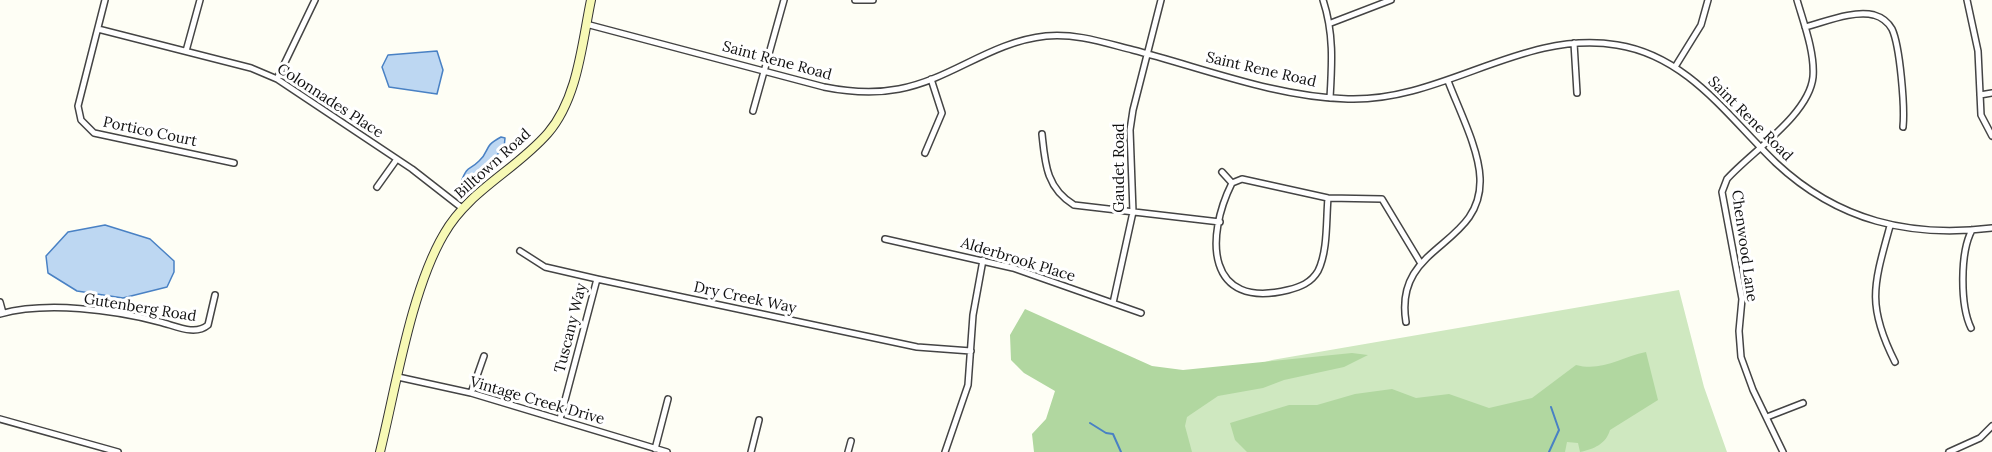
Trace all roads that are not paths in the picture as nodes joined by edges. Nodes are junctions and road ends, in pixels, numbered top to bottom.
1 (105, 0) edge
2 (200, 0) edge
3 (315, 0) edge
4 (591, 0) edge
5 (784, 0) edge
6 (855, 0) edge
7 (873, 0) edge
8 (1161, 0) edge
9 (1323, 0) edge
10 (1391, 0) edge
11 (1708, 0) edge
12 (1797, 0) edge
13 (1967, 0) edge
14 (1330, 23) junction
15 (586, 24) junction
16 (1805, 27) junction
17 (98, 29) junction
18 (1574, 43) junction
19 (186, 51) junction
20 (1147, 54) junction
21 (1675, 67) junction
22 (765, 71) junction
23 (277, 78) junction
24 (931, 79) junction
25 (1448, 81) junction
26 (1577, 93) dead end
27 (1992, 93) edge
28 (1980, 95) junction
29 (1330, 98) junction
30 (753, 111) dead end
31 (1903, 127) dead end
32 (1042, 134) dead end
33 (1992, 136) edge
34 (1760, 146) junction
35 (925, 153) dead end
36 (397, 159) junction
37 (234, 163) dead end
38 (1222, 172) dead end
39 (1232, 183) junction
40 (377, 187) dead end
41 (1328, 198) junction
42 (462, 208) junction
43 (1133, 212) junction
44 (1220, 222) junction
45 (1890, 226) junction
46 (1992, 228) edge
47 (1972, 231) junction
48 (885, 239) dead end
49 (520, 251) dead end
50 (983, 260) junction
51 (1420, 262) junction
52 (597, 279) junction
53 (215, 295) dead end
54 (0, 302) edge
55 (1113, 303) junction
56 (1141, 313) dead end
57 (1, 314) edge
58 (1406, 322) dead end
59 (1971, 328) dead end
60 (971, 351) junction
61 (484, 356) dead end
62 (1895, 362) dead end
63 (398, 377) junction
64 (471, 393) junction
65 (669, 399) dead end
66 (1803, 404) dead end
67 (1767, 417) junction
68 (560, 419) junction
69 (0, 420) edge
70 (759, 420) dead end
71 (1992, 426) edge
72 (851, 441) dead end
73 (654, 450) edge
74 (118, 452) edge
75 (380, 452) edge
76 (667, 452) edge
77 (750, 452) edge
78 (848, 452) edge
79 (945, 452) edge
80 (1783, 452) edge
81 (1949, 452) edge

1 - 17 street, Portico Court
2 - 19 street
3 - 23 street
4 - 15 main road, Billtown Road
5 - 22 street
6 - 7 street
8 - 20 street, Gaudet Road
9 - 14 street
10 - 14 street
11 - 21 street
12 - 16 street, Chenwood Lane
13 - 28 street
14 - 29 street
15 - 22 street, Saint Rene Road
15 - 42 main road, Billtown Road
16 - 31 street
16 - 34 street, Chenwood Lane
17 - 19 street, Colonnades Place
17 - 37 street, Portico Court
18 - 21 street, Saint Rene Road
18 - 25 street, Saint Rene Road
18 - 26 street
19 - 23 street, Colonnades Place
20 - 24 street, Saint Rene Road
20 - 29 street, Saint Rene Road
20 - 43 street, Gaudet Road
21 - 34 street, Saint Rene Road
22 - 24 street, Saint Rene Road
22 - 30 street
23 - 36 street, Colonnades Place
24 - 35 street
25 - 29 street, Saint Rene Road
25 - 51 street
27 - 28 street
28 - 33 street
32 - 43 street
34 - 45 street, Saint Rene Road
34 - 67 street, Chenwood Lane
36 - 40 street
36 - 42 street, Colonnades Place
38 - 39 street
39 - 41 street
39 - 44 street
41 - 44 street
41 - 51 street
42 - 63 main road, Billtown Road
43 - 44 street
43 - 55 street, Gaudet Road
45 - 47 street, Saint Rene Road
45 - 62 street
46 - 47 street, Saint Rene Road
47 - 59 street
48 - 50 street, Alderbrook Place
49 - 52 street, Dry Creek Way
50 - 55 street, Alderbrook Place
50 - 60 street
51 - 58 street
52 - 60 street, Dry Creek Way
52 - 68 street, Tuscany Way
53 - 57 street, Gutenberg Road
54 - 57 street
55 - 56 street, Alderbrook Place
60 - 79 street
61 - 64 street
63 - 64 street, Vintage Creek Drive
63 - 75 main road, Billtown Road
64 - 68 street, Vintage Creek Drive
65 - 73 street
66 - 67 street
67 - 80 street, Chenwood Lane
68 - 73 street, Vintage Creek Drive
69 - 74 street
70 - 77 street
71 - 81 street
72 - 78 street
73 - 76 street, Vintage Creek Drive

